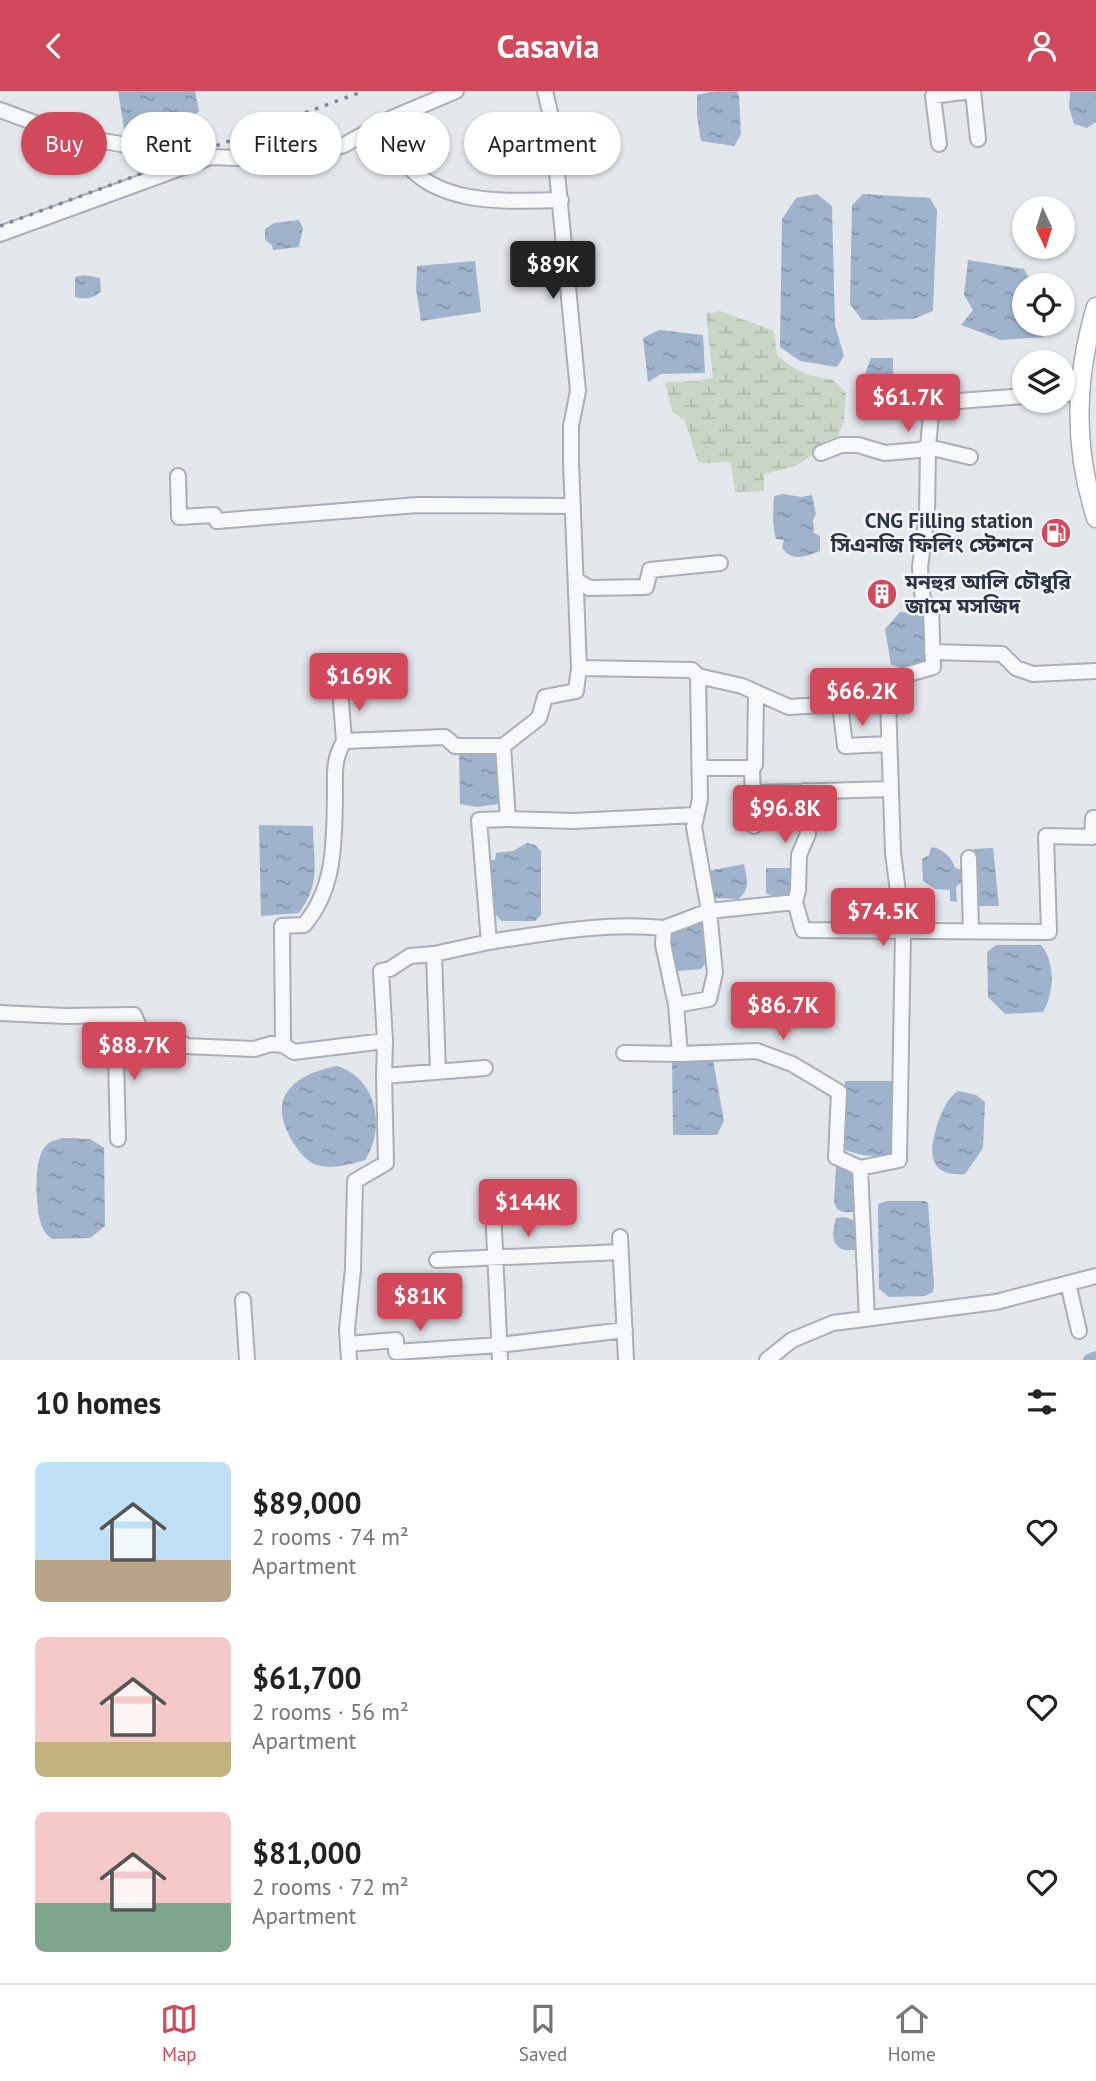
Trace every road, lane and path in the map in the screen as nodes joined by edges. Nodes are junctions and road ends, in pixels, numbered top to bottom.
1 (456, 91) edge
2 (545, 91) edge
3 (955, 92) edge
4 (0, 110) edge
5 (407, 112) edge
6 (356, 138) edge
7 (978, 139) dead end
8 (121, 144) edge
9 (939, 144) dead end
10 (216, 157) edge
11 (162, 175) edge
12 (422, 175) edge
13 (561, 200) junction
14 (0, 234) edge
15 (1095, 316) edge
16 (1075, 379) edge
17 (1012, 397) edge
18 (1075, 405) edge
19 (1088, 446) edge
20 (928, 447) junction
21 (821, 453) dead end
22 (970, 457) dead end
23 (178, 476) dead end
24 (573, 506) junction
25 (1096, 518) edge
26 (720, 563) dead end
27 (576, 580) junction
28 (932, 652) junction
29 (579, 668) junction
30 (1096, 671) edge
31 (698, 676) junction
32 (340, 688) dead end
33 (756, 692) junction
34 (888, 701) junction
35 (840, 704) junction
36 (344, 741) junction
37 (889, 744) junction
38 (503, 746) junction
39 (700, 768) junction
40 (752, 768) junction
41 (891, 789) junction
42 (805, 792) junction
43 (753, 793) junction
44 (696, 815) junction
45 (1096, 818) edge
46 (508, 819) junction
47 (754, 826) dead end
48 (969, 858) dead end
49 (795, 902) junction
50 (709, 911) junction
51 (664, 928) junction
52 (903, 931) junction
53 (971, 931) junction
54 (489, 942) junction
55 (434, 954) junction
56 (676, 1005) junction
57 (0, 1013) edge
58 (142, 1033) junction
59 (385, 1041) junction
60 (283, 1045) junction
61 (624, 1053) dead end
62 (680, 1054) junction
63 (485, 1069) dead end
64 (438, 1072) junction
65 (384, 1076) junction
66 (118, 1139) dead end
67 (860, 1168) junction
68 (493, 1207) dead end
69 (620, 1237) dead end
70 (621, 1252) junction
71 (495, 1258) junction
72 (437, 1260) dead end
73 (1096, 1276) edge
74 (1068, 1283) junction
75 (243, 1300) dead end
76 (867, 1319) junction
77 (625, 1330) junction
78 (1079, 1331) dead end
79 (348, 1344) junction
80 (499, 1345) junction
81 (247, 1360) edge
82 (349, 1360) edge
83 (500, 1360) edge
84 (626, 1360) edge
85 (767, 1360) edge

1 - 5 street
2 - 13 street
3 - 7 street
3 - 9 street
4 - 8 street
6 - 10 street
11 - 14 street
12 - 13 street
13 - 24 street
15 - 16 main road
17 - 20 street
18 - 19 main road
19 - 25 main road
20 - 21 street
20 - 22 street
20 - 28 street
23 - 24 street
24 - 27 street
26 - 27 street
27 - 29 street
28 - 30 street
28 - 34 street
29 - 31 street
29 - 38 street
31 - 33 street
31 - 39 street
32 - 36 street
33 - 35 street
33 - 40 street
34 - 35 street
34 - 37 street
35 - 37 street
36 - 38 street
36 - 60 street
37 - 41 street
38 - 46 street
39 - 40 street
39 - 44 street
40 - 43 street
41 - 42 street
41 - 52 street
42 - 43 street
42 - 49 street
43 - 47 street
44 - 46 street
44 - 50 street
45 - 53 street
46 - 54 street
48 - 53 street
49 - 50 street
49 - 52 street
50 - 51 street
50 - 56 street
51 - 54 street
51 - 56 street
52 - 53 street
52 - 67 street
54 - 55 street
55 - 59 street
55 - 64 street
56 - 62 street
57 - 58 street
58 - 60 street
58 - 66 street
59 - 60 street
59 - 65 street
61 - 62 street
62 - 67 street
63 - 64 street
64 - 65 street
65 - 79 street
67 - 76 street
68 - 71 street
69 - 70 street
70 - 71 street
70 - 77 street
71 - 72 street
71 - 80 street
73 - 74 street
74 - 76 street
74 - 78 street
75 - 81 street
76 - 85 street
77 - 80 street
77 - 84 street
79 - 80 street
79 - 82 street
80 - 83 street

